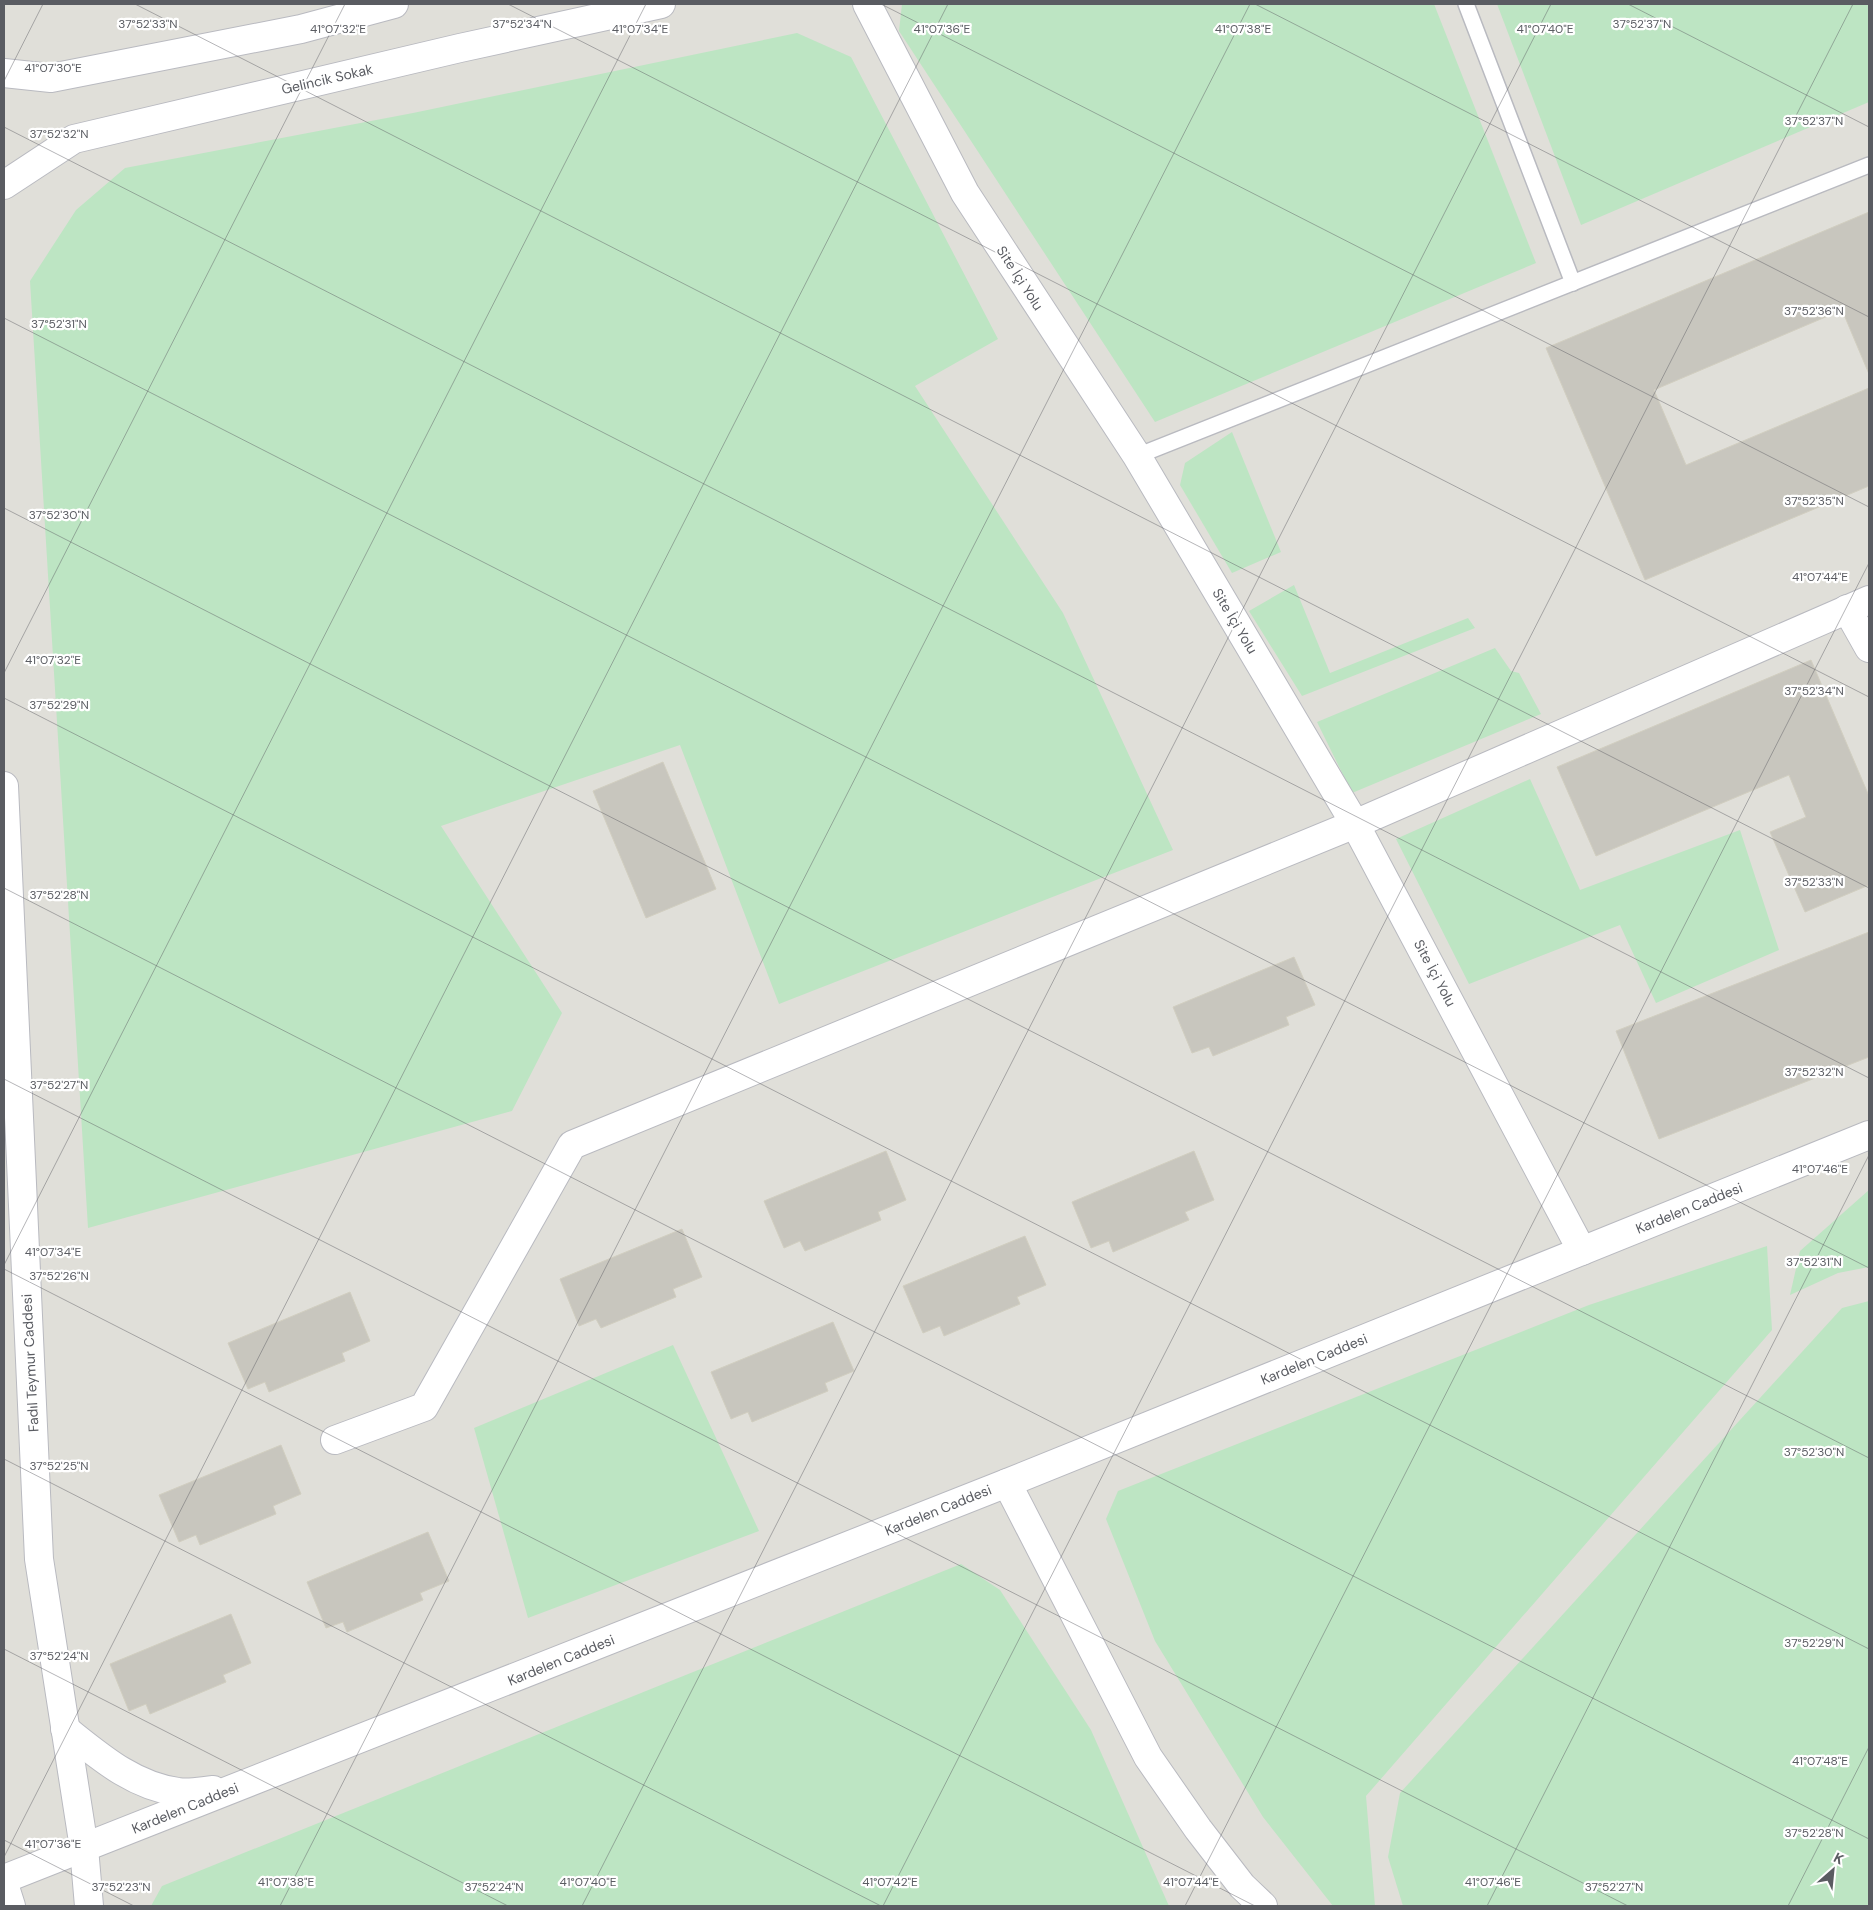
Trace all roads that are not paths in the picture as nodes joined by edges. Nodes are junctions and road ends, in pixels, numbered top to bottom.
1 (394, 4) edge
2 (662, 4) edge
3 (867, 4) edge
4 (1466, 4) edge
5 (4, 73) edge
6 (1869, 165) edge
7 (4, 185) edge
8 (1573, 283) junction
9 (1137, 456) junction
10 (1858, 604) edge
11 (1869, 648) edge
12 (4, 786) edge
13 (1355, 824) junction
14 (1869, 1135) edge
15 (1582, 1251) junction
16 (335, 1440) dead end
17 (1007, 1483) junction
18 (65, 1729) junction
19 (235, 1789) junction
20 (84, 1848) junction
21 (4, 1879) edge
22 (4, 1884) edge
23 (1253, 1902) edge
24 (11, 1906) edge
25 (89, 1906) edge

1 - 5 street
2 - 7 street, Gelincik Sokak
3 - 9 street, Site İçi Yolu
4 - 8 lane
6 - 8 lane
8 - 9 lane
9 - 13 street, Site İçi Yolu
10 - 11 street
10 - 13 street
12 - 18 street, Fadıl Teymur Caddesi
13 - 15 street, Site İçi Yolu
13 - 16 street
14 - 15 street, Kardelen Caddesi
15 - 17 street, Kardelen Caddesi
17 - 19 street, Kardelen Caddesi
17 - 23 street
18 - 19 street
18 - 20 street, Fadıl Teymur Caddesi
19 - 20 street, Kardelen Caddesi
20 - 21 street, Kardelen Caddesi
20 - 25 street, Fadıl Teymur Caddesi
22 - 24 street

